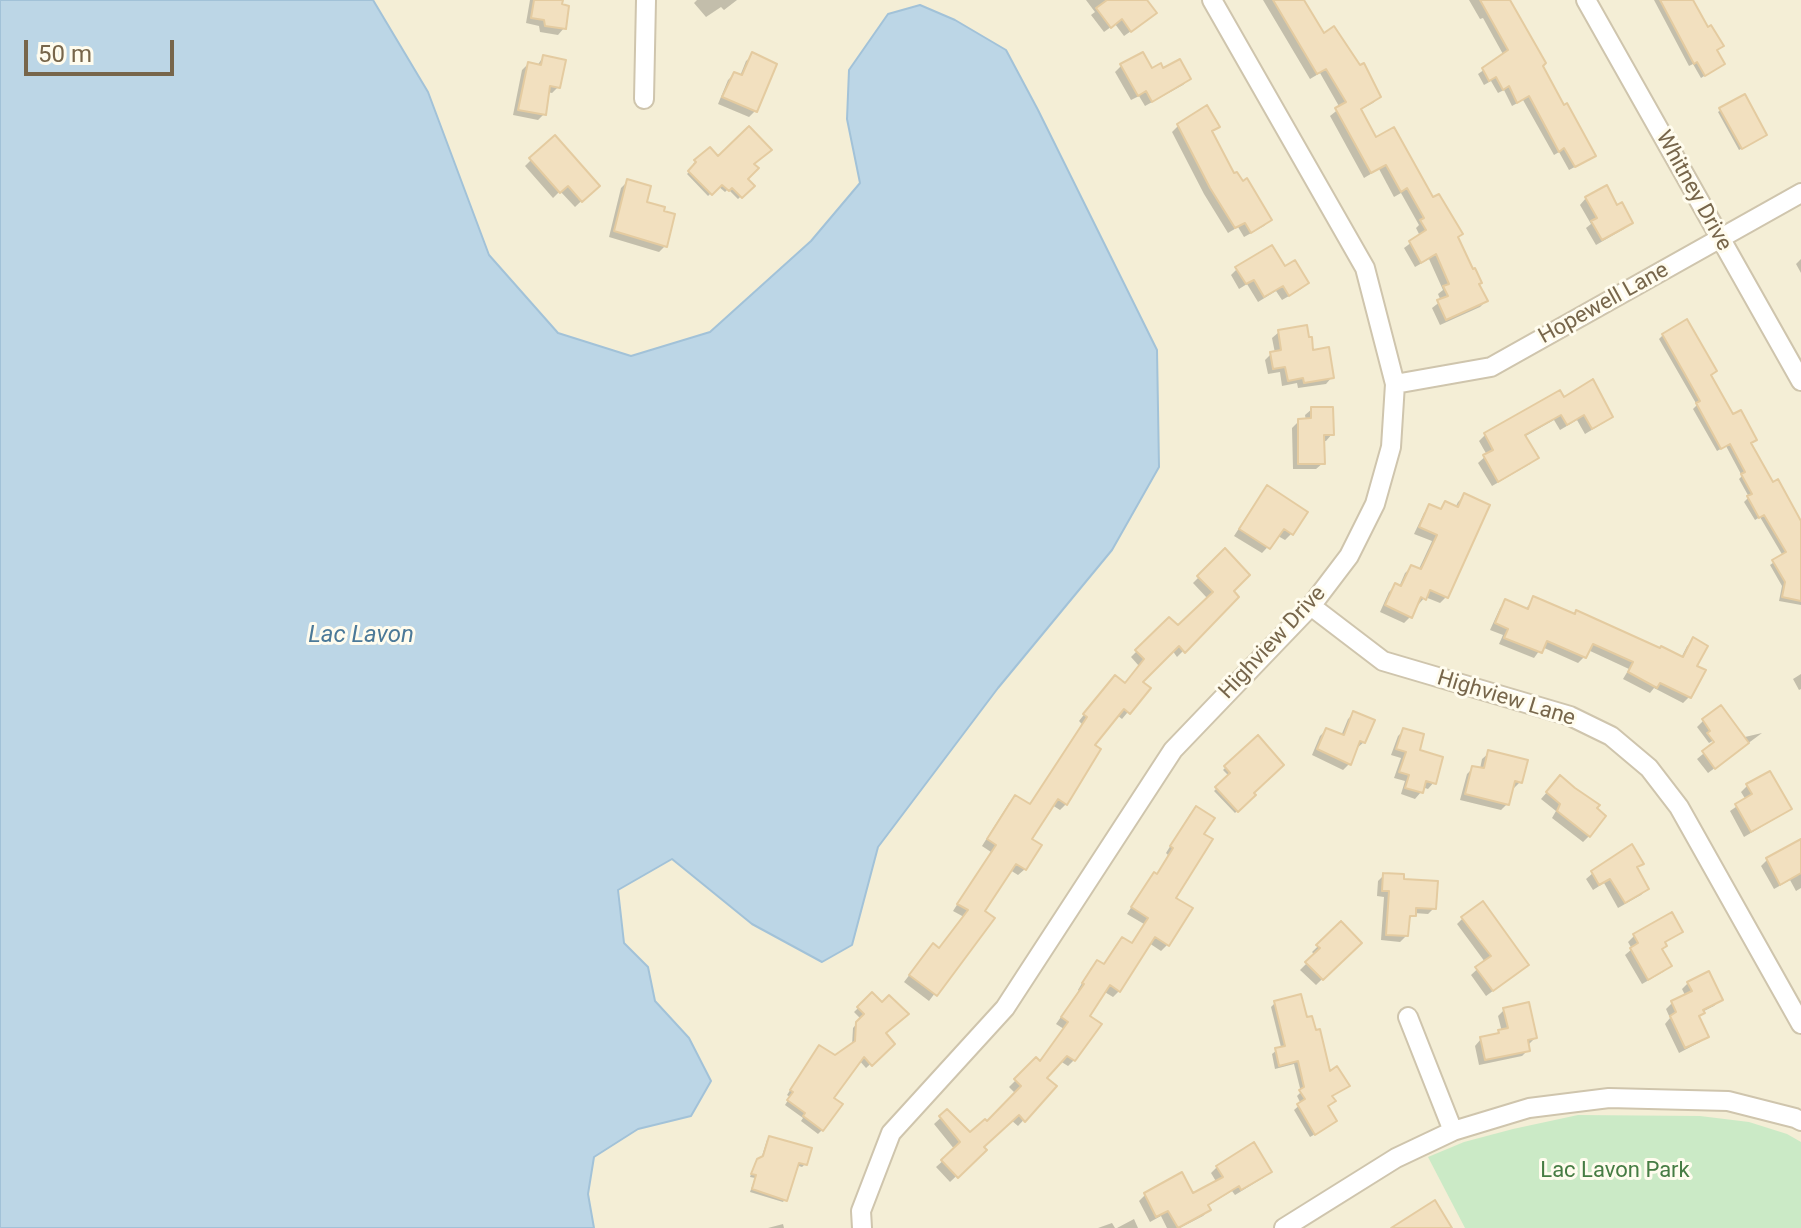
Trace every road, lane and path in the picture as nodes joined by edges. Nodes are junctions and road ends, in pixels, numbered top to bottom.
1 (646, 0) edge
2 (1212, 0) edge
3 (1586, 0) edge
4 (644, 99) dead end
5 (1801, 193) edge
6 (1720, 239) junction
7 (1801, 381) edge
8 (1395, 384) junction
9 (1311, 606) junction
10 (1408, 1017) dead end
11 (1801, 1024) edge
12 (1799, 1114) edge
13 (1453, 1131) junction
14 (862, 1228) edge
15 (1284, 1228) edge

1 - 4 street
2 - 8 street, Highview Drive
3 - 6 street, Whitney Drive
5 - 6 street, Hopewell Lane
6 - 7 street, Whitney Drive
6 - 8 street, Hopewell Lane
8 - 9 street, Highview Drive
9 - 11 street, Highview Lane
9 - 14 street, Highview Drive
10 - 13 street
12 - 13 street
13 - 15 street

